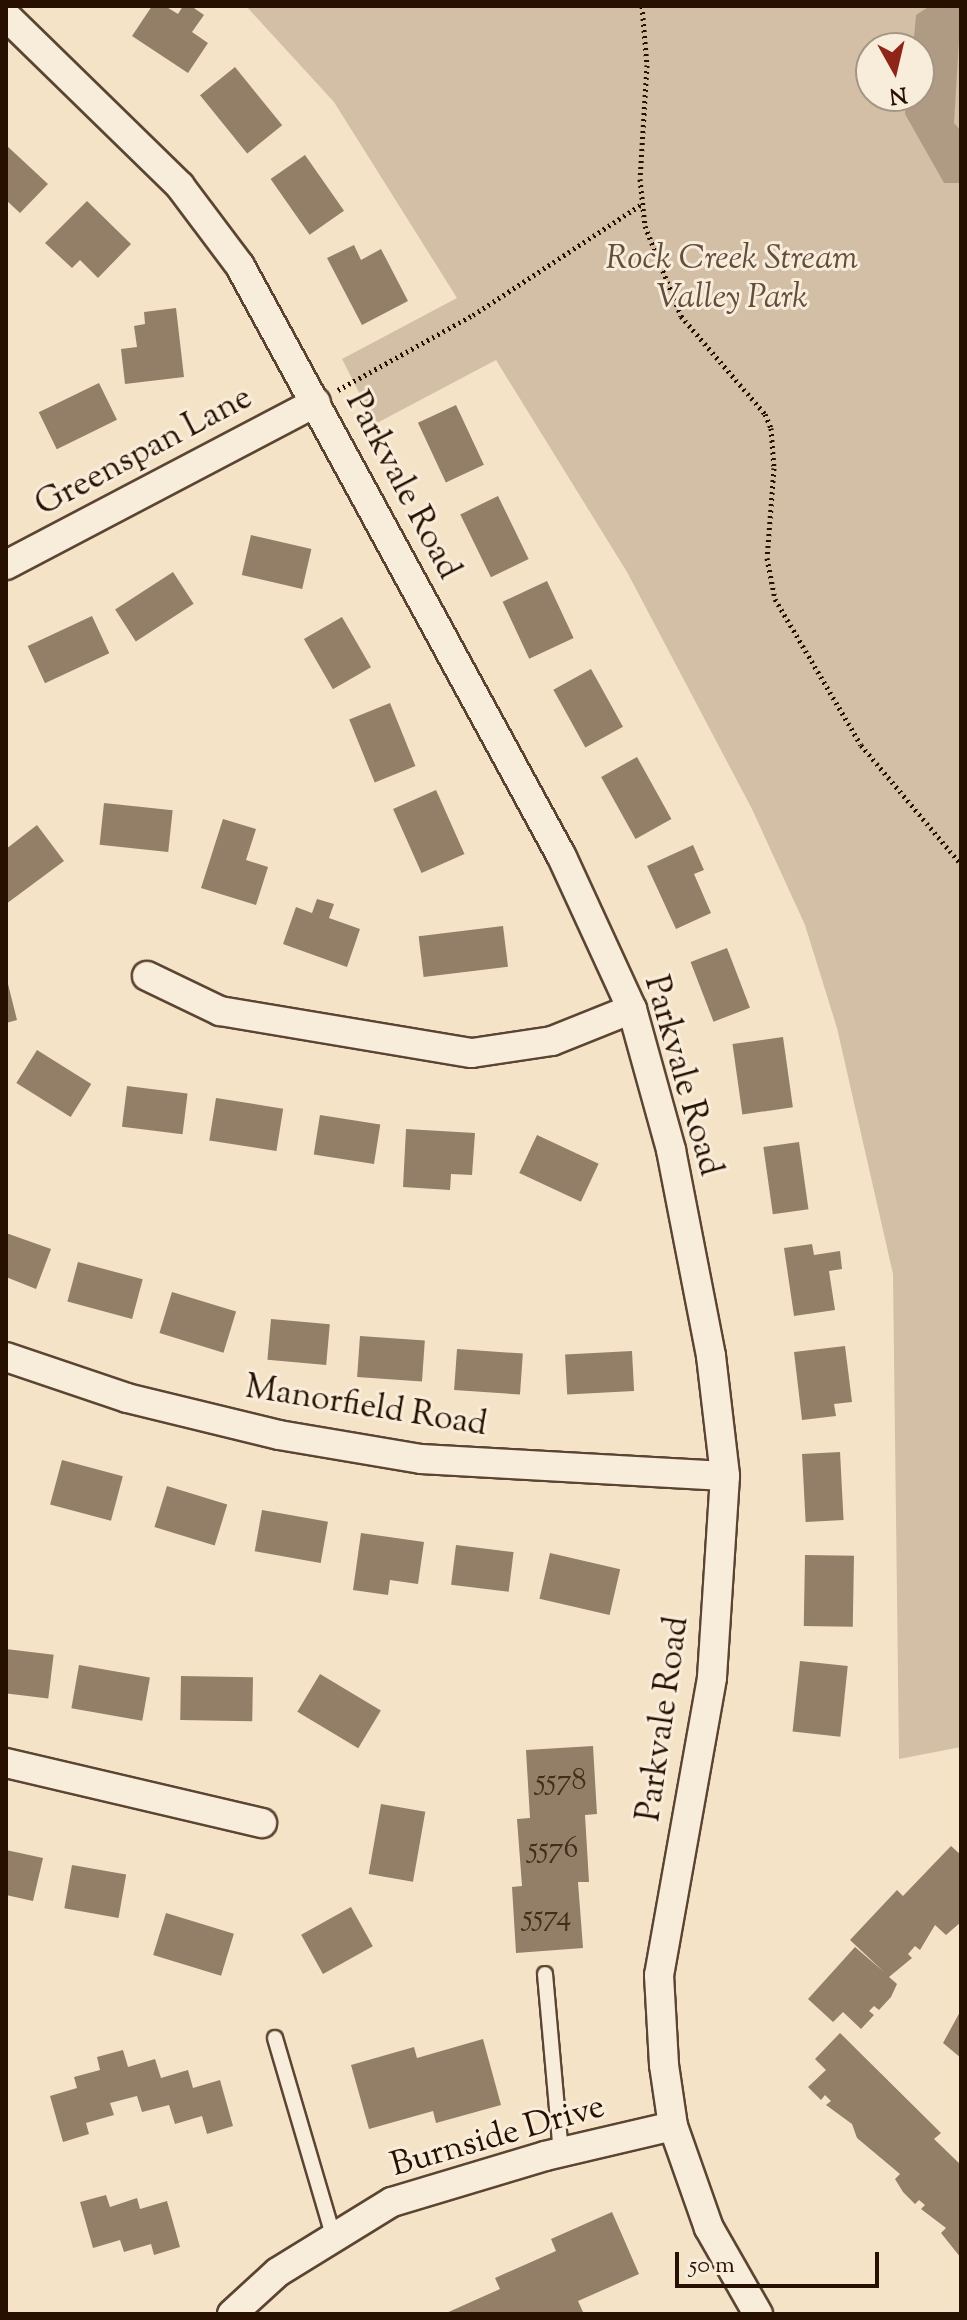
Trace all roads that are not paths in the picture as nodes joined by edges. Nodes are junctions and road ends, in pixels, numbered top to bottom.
1 (6, 16) edge
2 (316, 402) junction
3 (6, 565) edge
4 (147, 976) dead end
5 (632, 1009) junction
6 (6, 1357) edge
7 (725, 1476) junction
8 (6, 1763) edge
9 (262, 1823) dead end
10 (545, 1974) dead end
11 (275, 2038) dead end
12 (673, 2126) junction
13 (561, 2153) junction
14 (334, 2238) junction
15 (232, 2314) edge
16 (758, 2314) edge

1 - 2 street, Parkvale Road
2 - 3 street, Greenspan Lane
2 - 5 street, Parkvale Road
4 - 5 street
5 - 7 street, Parkvale Road
6 - 7 street, Manorfield Road
7 - 12 street, Parkvale Road
8 - 9 street
10 - 13 lane
11 - 14 lane
12 - 13 street, Burnside Drive
12 - 16 street, Parkvale Road
13 - 14 street, Burnside Drive
14 - 15 street, Burnside Drive

